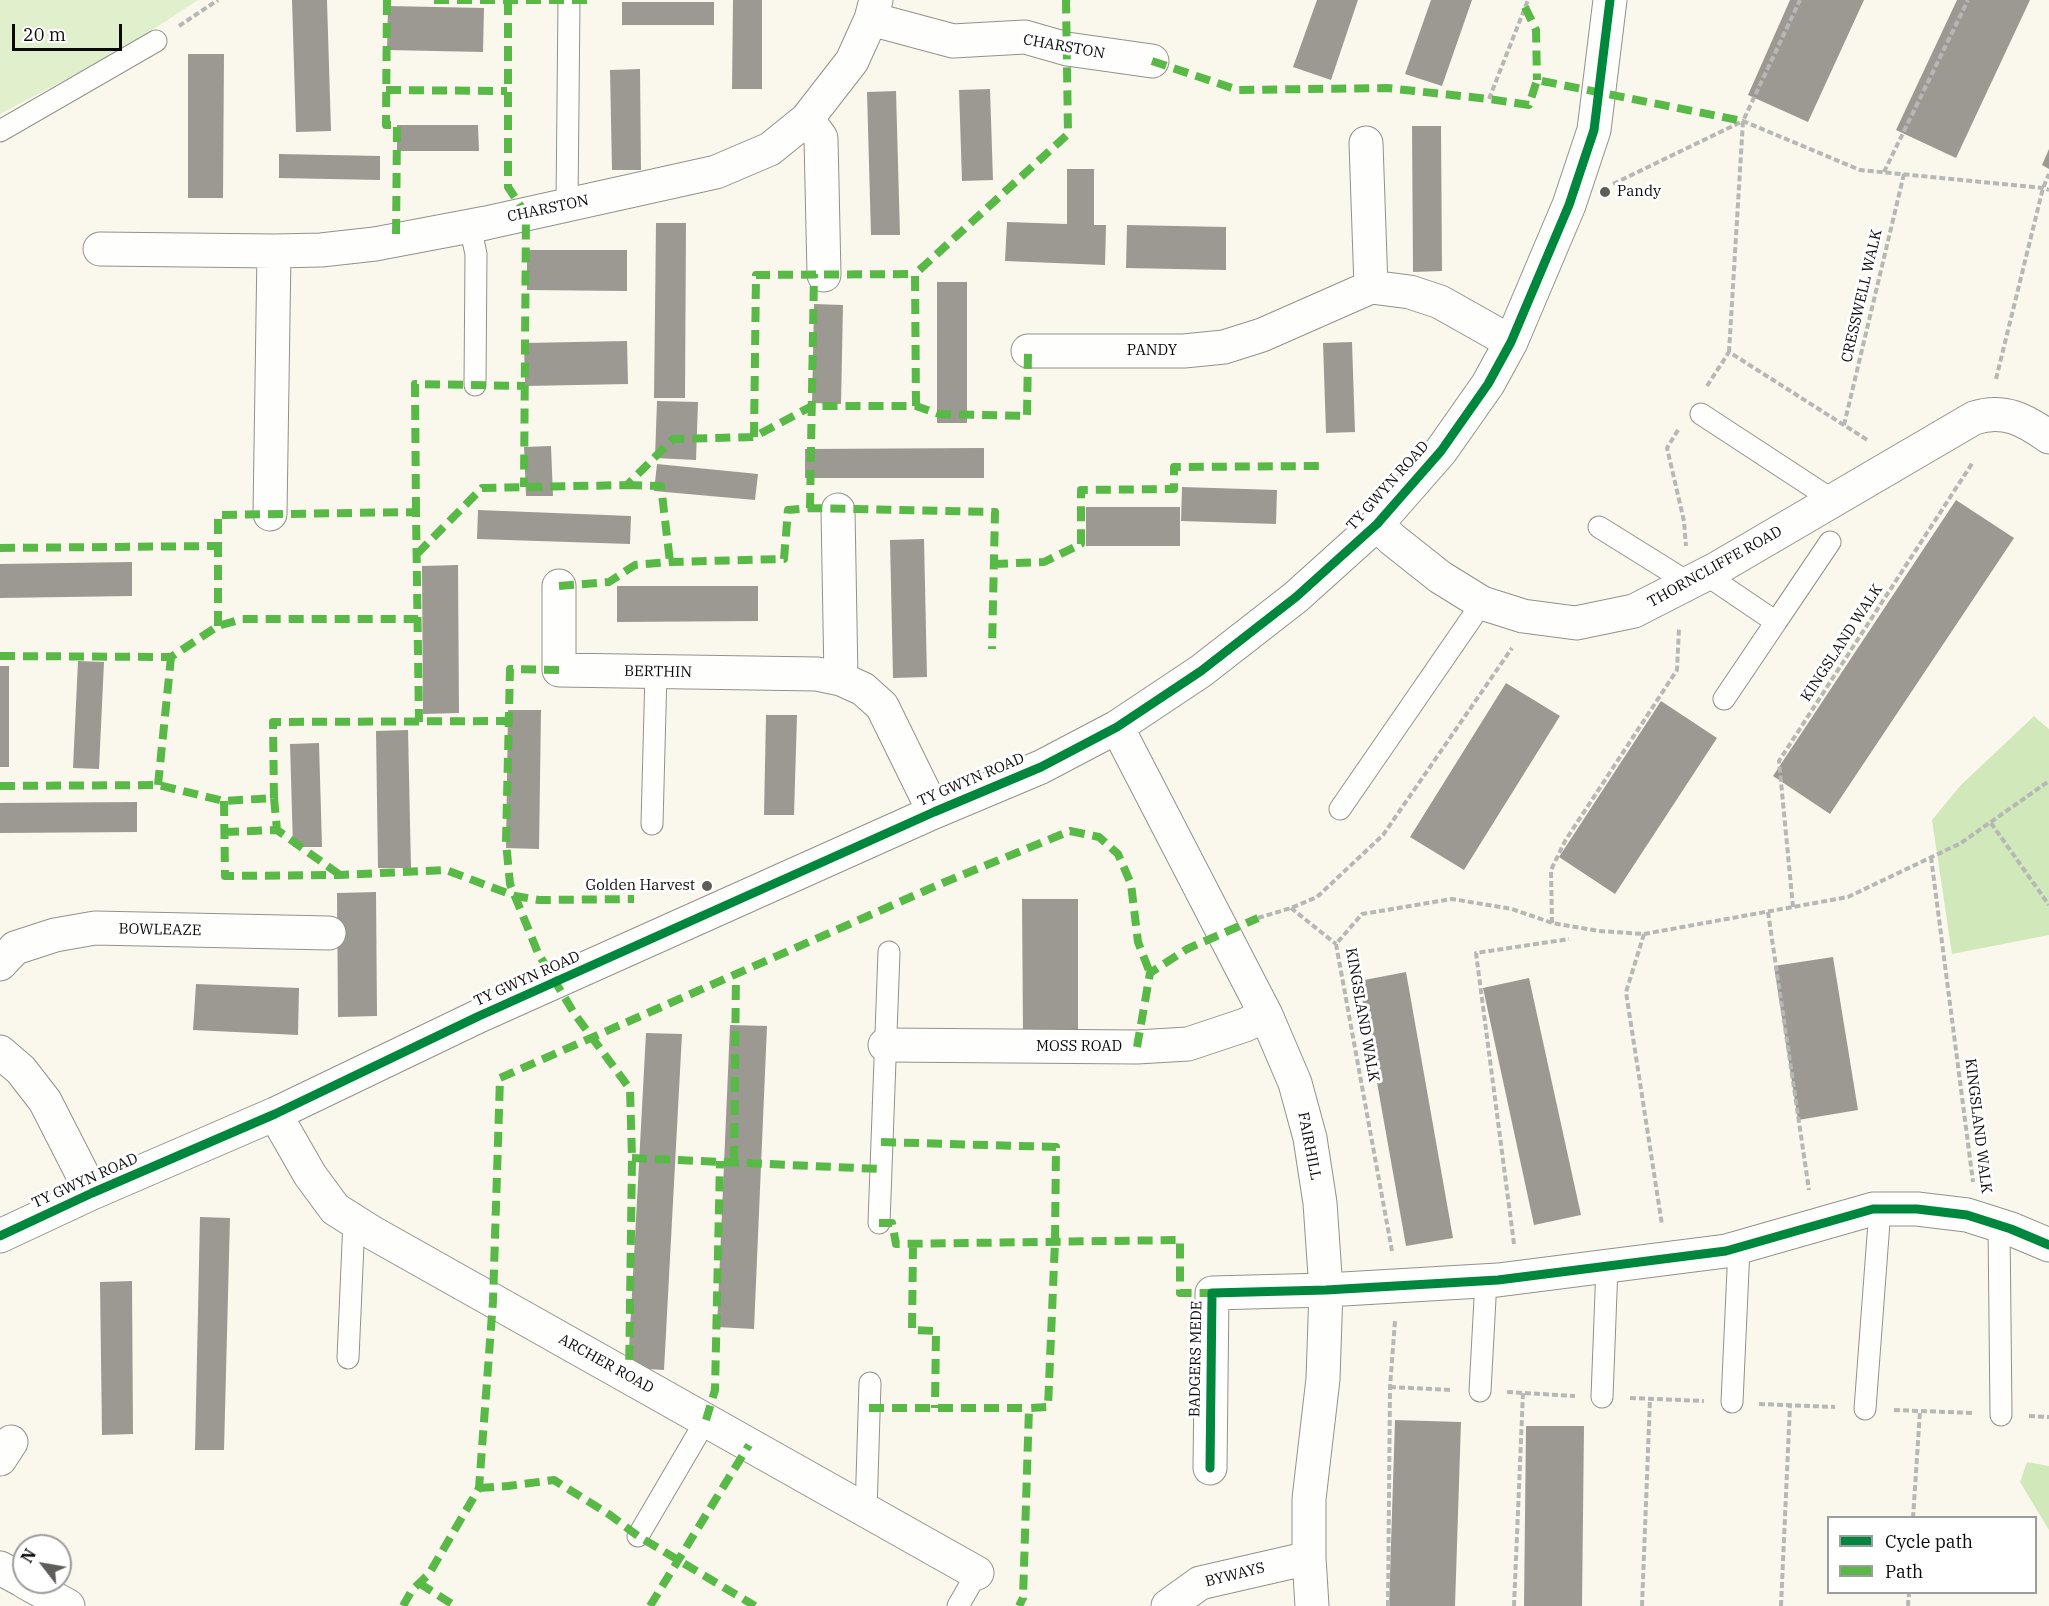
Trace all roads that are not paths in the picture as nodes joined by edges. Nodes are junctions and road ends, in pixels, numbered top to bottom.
1 (569, 0) edge
2 (1610, 0) edge
3 (873, 9) edge
4 (156, 41) road end
5 (1152, 61) dead end
6 (807, 119) junction
7 (0, 131) edge
8 (1366, 143) dead end
9 (567, 205) junction
10 (470, 226) junction
11 (100, 249) dead end
12 (274, 251) junction
13 (824, 274) dead end
14 (1371, 286) junction
15 (1511, 342) junction
16 (1028, 351) dead end
17 (475, 385) dead end
18 (1701, 414) dead end
19 (2049, 437) edge
20 (1834, 501) junction
21 (838, 510) dead end
22 (270, 514) dead end
23 (1377, 524) junction
24 (1599, 527) dead end
25 (1830, 542) dead end
26 (1692, 581) junction
27 (559, 586) dead end
28 (1482, 603) junction
29 (1776, 622) junction
30 (656, 672) junction
31 (841, 679) junction
32 (1724, 699) dead end
33 (1117, 727) junction
34 (1340, 809) dead end
35 (934, 812) junction
36 (652, 824) dead end
37 (329, 933) dead end
38 (889, 952) dead end
39 (0, 964) edge
40 (1266, 1015) junction
41 (885, 1045) junction
42 (0, 1052) edge
43 (275, 1114) junction
44 (92, 1193) junction
45 (1880, 1209) junction
46 (354, 1221) junction
47 (1988, 1222) junction
48 (879, 1223) dead end
49 (0, 1236) edge
50 (2049, 1245) edge
51 (1739, 1248) junction
52 (1607, 1266) junction
53 (1502, 1279) junction
54 (1326, 1290) junction
55 (348, 1358) dead end
56 (870, 1383) dead end
57 (1480, 1391) dead end
58 (1602, 1397) dead end
59 (1732, 1402) dead end
60 (1865, 1409) dead end
61 (2001, 1415) dead end
62 (706, 1420) junction
63 (1210, 1468) dead end
64 (866, 1511) junction
65 (638, 1536) dead end
66 (1309, 1558) junction
67 (977, 1573) joint
68 (46, 1594) edge
69 (68, 1606) edge
70 (958, 1606) edge
71 (1168, 1606) edge
72 (1312, 1606) edge

1 - 9 lane
2 - 15 street, TY GWYN ROAD
3 - 5 street, CHARSTON
3 - 6 street, CHARSTON
4 - 7 lane
6 - 9 street, CHARSTON
6 - 13 street
8 - 14 street
9 - 10 street, CHARSTON
10 - 12 street, CHARSTON
10 - 17 lane
11 - 12 street, CHARSTON
12 - 22 street
14 - 15 street
14 - 16 street, PANDY
15 - 23 street, TY GWYN ROAD
18 - 20 lane
19 - 20 street, THORNCLIFFE ROAD
20 - 26 street, THORNCLIFFE ROAD
21 - 31 street
23 - 28 street, THORNCLIFFE ROAD
23 - 33 street, TY GWYN ROAD
24 - 26 lane
25 - 29 lane
26 - 28 street, THORNCLIFFE ROAD
26 - 29 lane
27 - 30 street, BERTHIN
28 - 34 lane
29 - 32 lane
30 - 31 street, BERTHIN
30 - 36 lane
31 - 35 street, BERTHIN
33 - 35 street, TY GWYN ROAD
33 - 40 street, FAIRHILL
35 - 43 street, TY GWYN ROAD
37 - 39 street, BOWLEAZE
38 - 41 lane
40 - 41 street, MOSS ROAD
40 - 54 street, FAIRHILL
41 - 48 lane
42 - 44 street
43 - 44 street, TY GWYN ROAD
43 - 46 street, ARCHER ROAD
44 - 49 street, TY GWYN ROAD
45 - 47 street
45 - 51 street
45 - 60 lane
46 - 55 lane
46 - 62 street, ARCHER ROAD
47 - 50 street
47 - 61 lane
51 - 52 street
51 - 59 lane
52 - 53 street
52 - 58 lane
53 - 54 street
53 - 57 lane
54 - 63 street, BADGERS MEDE
54 - 66 street, FAIRHILL
56 - 64 lane
62 - 64 street, ARCHER ROAD
62 - 65 lane
64 - 67 street, ARCHER ROAD
66 - 71 street, BYWAYS
66 - 72 street, FAIRHILL
67 - 70 lane
68 - 69 street

